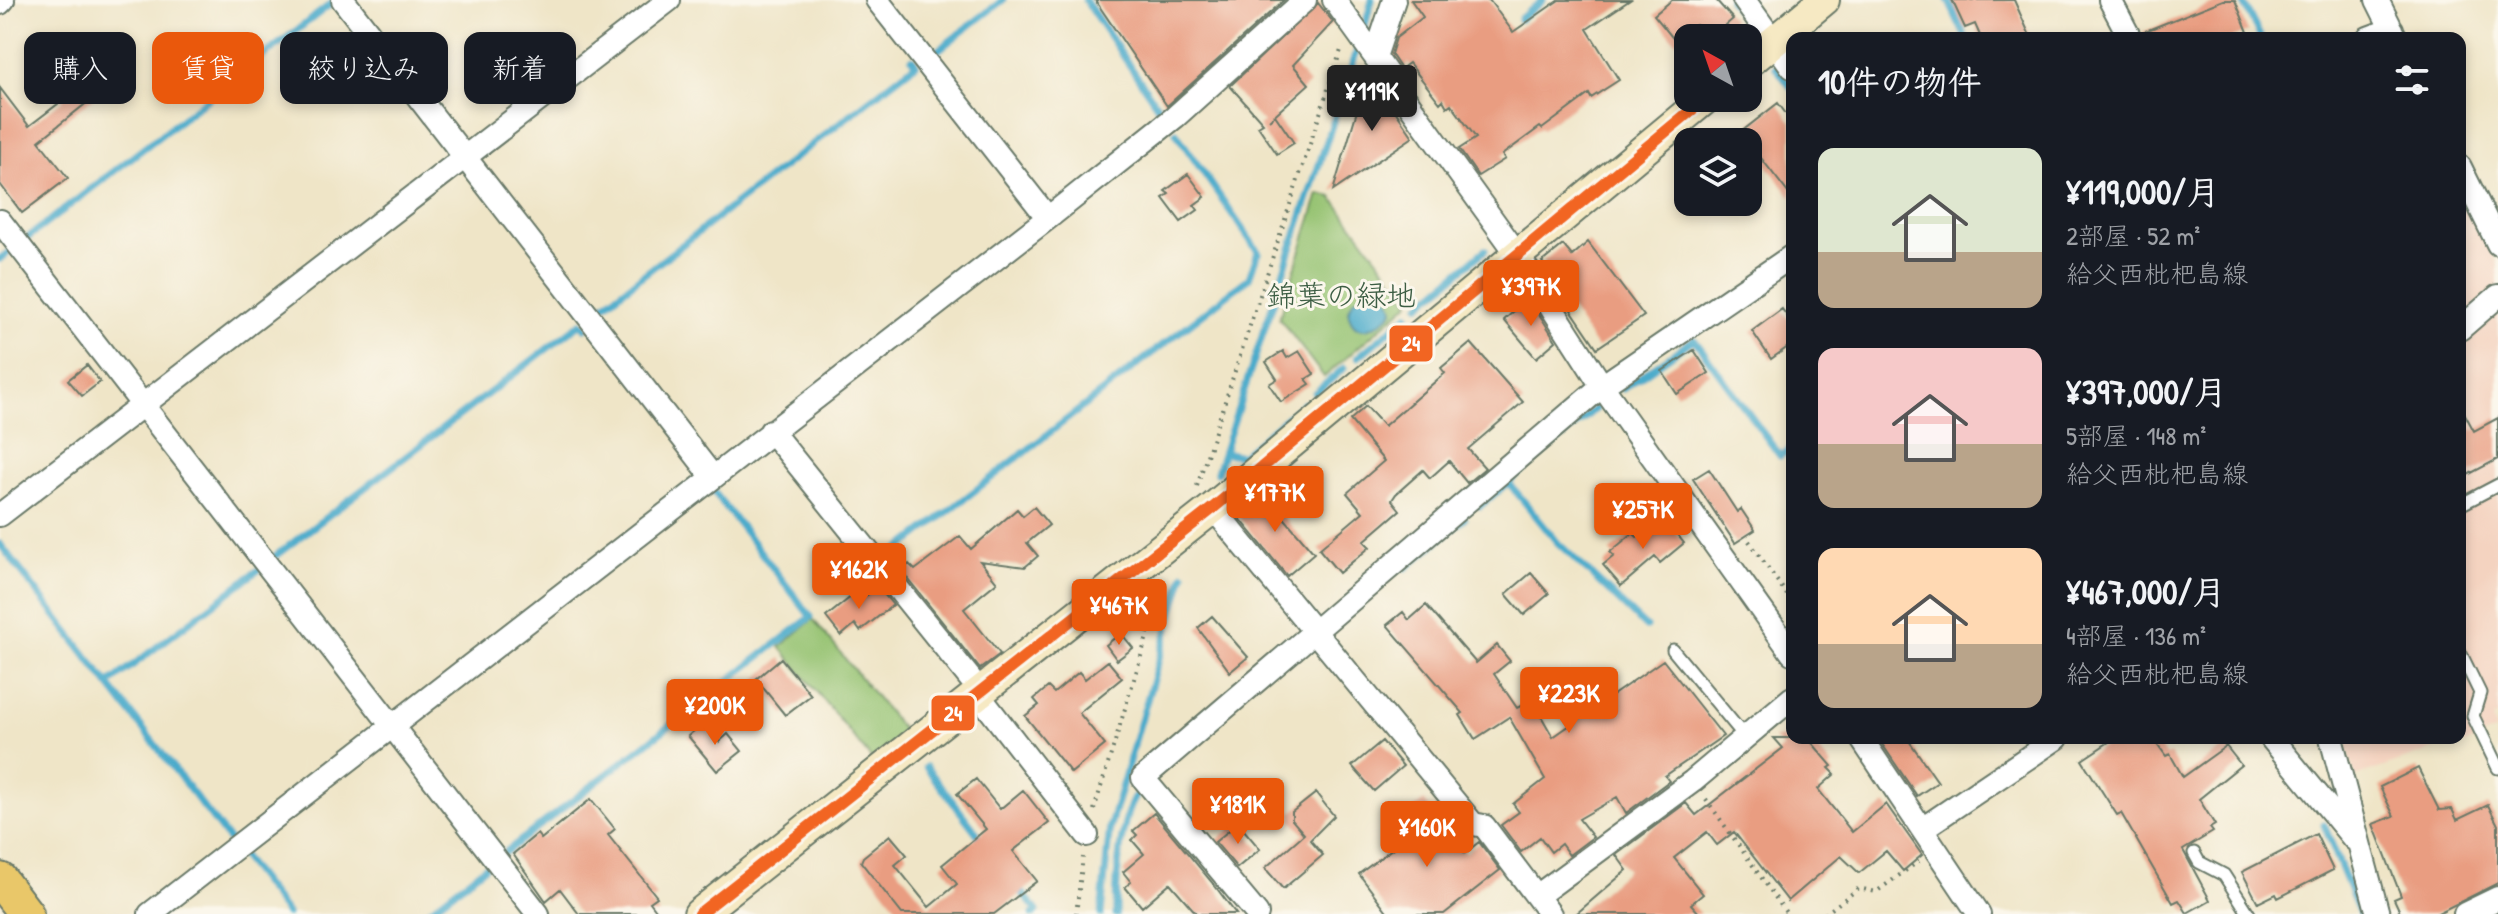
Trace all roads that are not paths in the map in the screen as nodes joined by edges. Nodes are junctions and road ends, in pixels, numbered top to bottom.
1 (343, 0) edge
2 (669, 0) edge
3 (877, 0) edge
4 (1305, 0) edge
5 (1334, 0) edge
6 (1394, 0) edge
7 (1744, 0) edge
8 (1824, 0) edge
9 (2110, 0) edge
10 (2377, 0) edge
11 (2127, 32) edge
12 (2393, 32) edge
13 (1774, 41) junction
14 (1762, 51) edge
15 (1373, 54) junction
16 (1786, 58) edge
17 (1689, 112) edge
18 (463, 157) junction
19 (2466, 179) edge
20 (1048, 218) junction
21 (0, 221) edge
22 (2498, 244) edge
23 (1518, 255) junction
24 (1786, 260) edge
25 (2498, 296) edge
26 (2466, 324) edge
27 (1602, 386) junction
28 (141, 404) junction
29 (771, 431) junction
30 (713, 477) junction
31 (2498, 485) edge
32 (1204, 498) junction
33 (2466, 502) edge
34 (0, 515) edge
35 (1313, 633) junction
36 (1786, 645) edge
37 (1673, 650) dead end
38 (2466, 664) edge
39 (980, 693) junction
40 (1786, 703) edge
41 (392, 725) junction
42 (1745, 737) junction
43 (1865, 744) edge
44 (2048, 744) edge
45 (2276, 744) edge
46 (2333, 744) edge
47 (2498, 768) edge
48 (1922, 829) junction
49 (1087, 835) road end
50 (2358, 844) junction
51 (2194, 853) dead end
52 (0, 880) edge
53 (2498, 898) edge
54 (1544, 905) edge
55 (26, 914) edge
56 (150, 914) edge
57 (538, 914) edge
58 (699, 914) edge
59 (1257, 914) edge
60 (1979, 914) edge
61 (2249, 914) edge
62 (2378, 914) edge
63 (2465, 914) edge

1 - 18 street
2 - 18 street
3 - 20 street
4 - 20 street
5 - 15 street
6 - 15 street
7 - 13 street
8 - 13 main road
9 - 11 street
10 - 12 street
13 - 14 main road
13 - 16 street
15 - 23 street
17 - 23 main road
18 - 28 street
18 - 30 street
19 - 22 street
20 - 29 street
21 - 28 street
23 - 27 street
23 - 32 main road
24 - 27 street
25 - 26 street
27 - 35 street
27 - 36 street
28 - 34 street
28 - 41 street
29 - 30 street
29 - 39 street
30 - 41 street
31 - 33 lane
32 - 35 street
32 - 39 main road
35 - 54 street
35 - 59 street
37 - 42 lane
38 - 47 lane
39 - 49 street
39 - 58 main road
40 - 42 street
41 - 56 street
41 - 57 street
42 - 54 street
43 - 48 street
44 - 48 street
45 - 50 street
46 - 50 street
48 - 60 street
50 - 62 street
51 - 61 lane
52 - 55 main road
53 - 63 street

